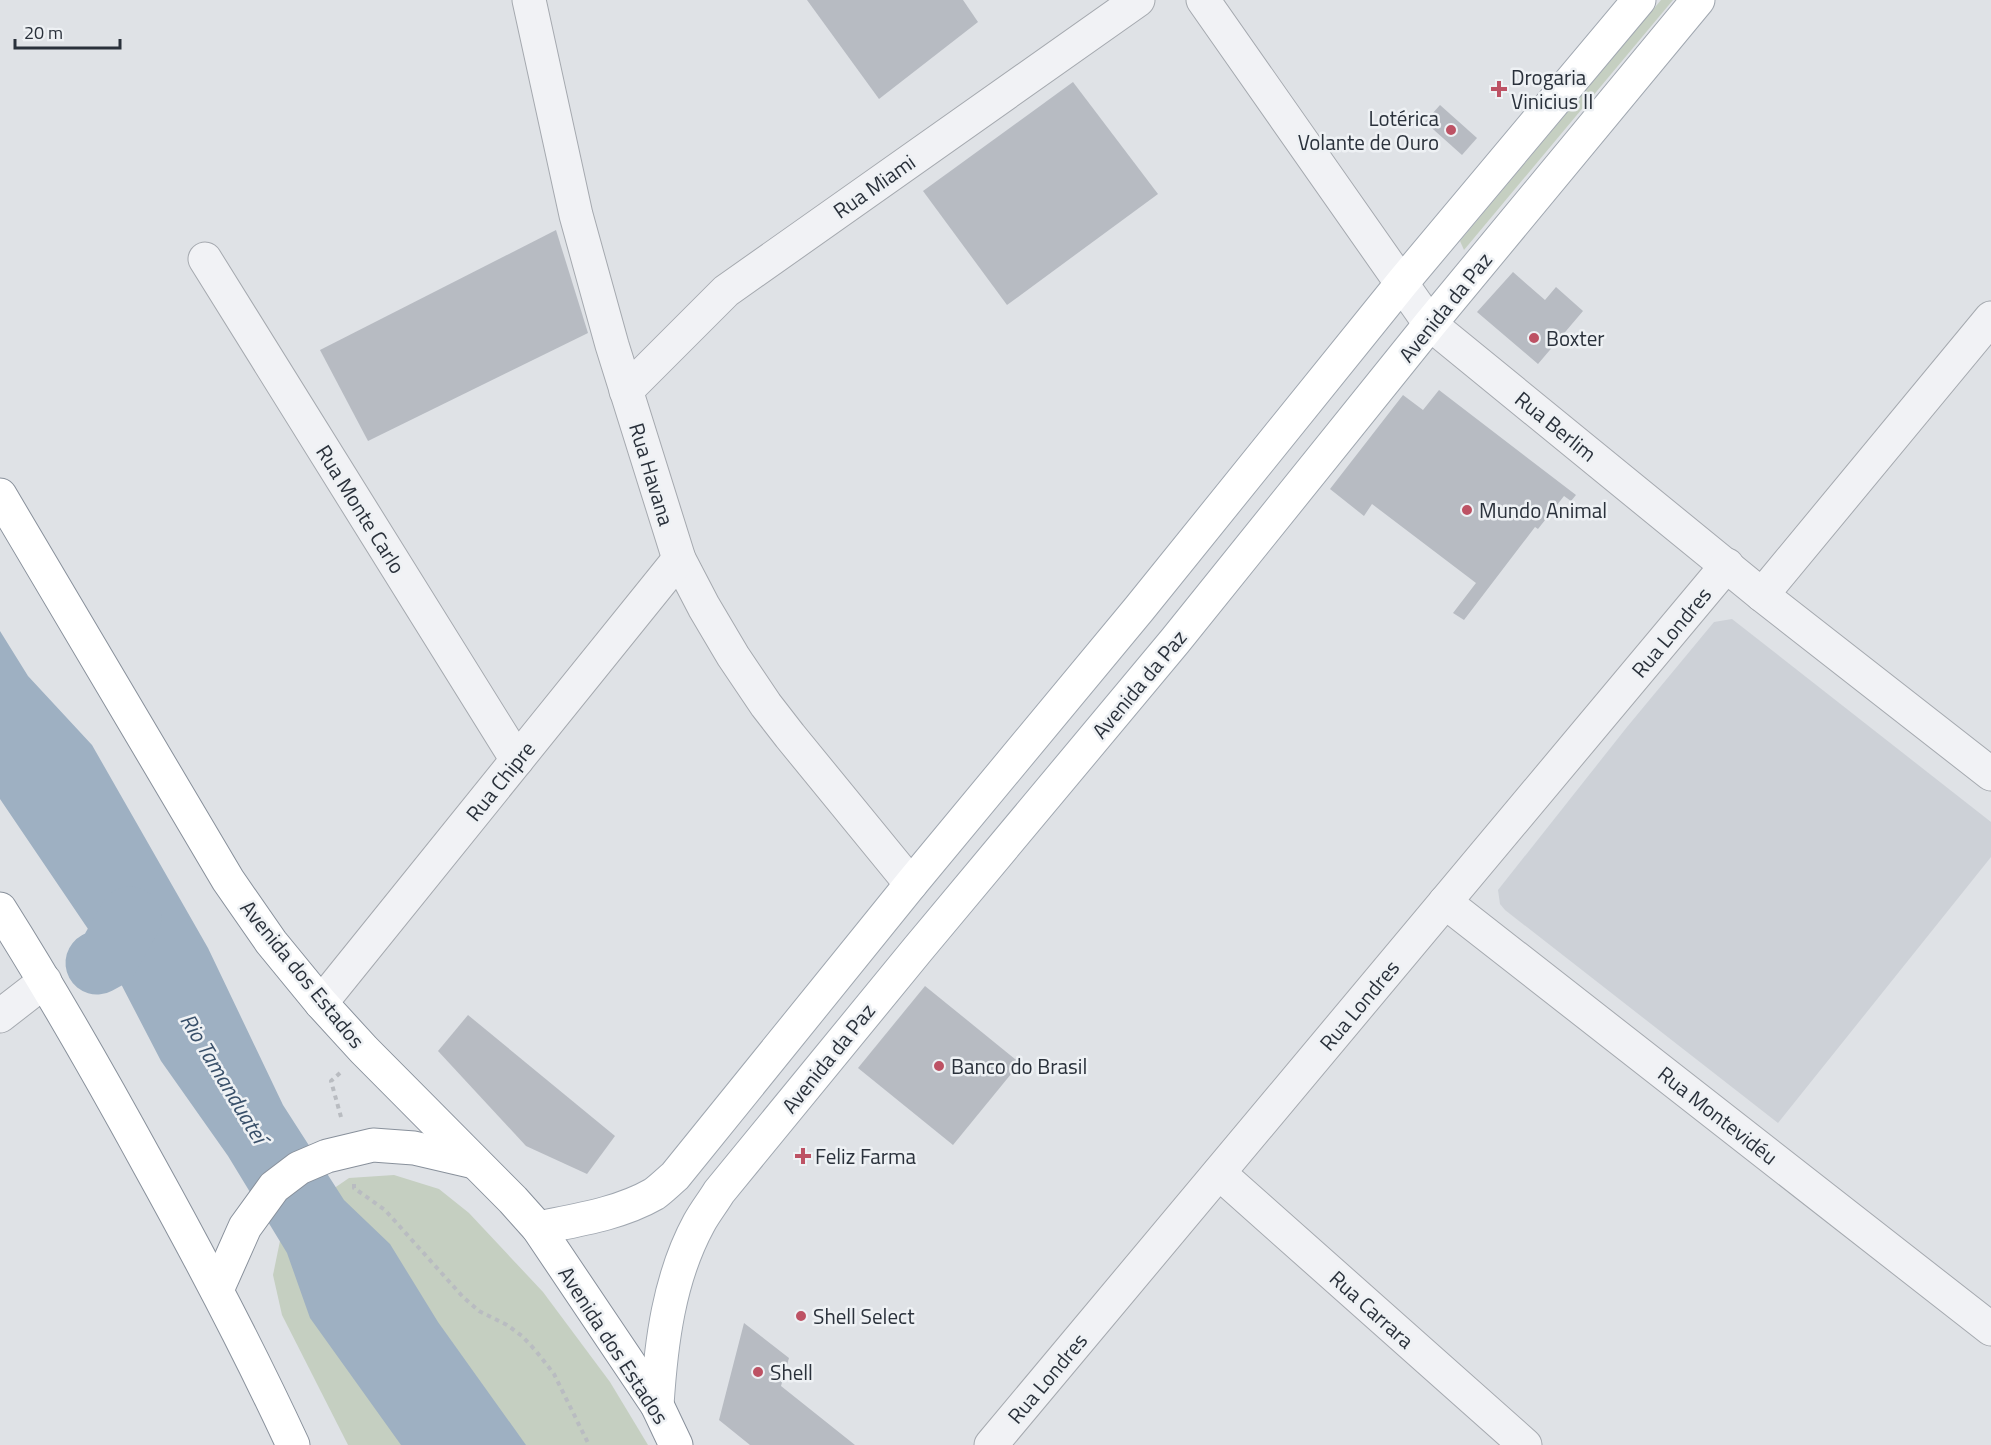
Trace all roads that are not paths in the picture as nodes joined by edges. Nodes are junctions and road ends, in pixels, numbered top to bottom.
1 (529, 0) edge
2 (1138, 0) edge
3 (1203, 0) edge
4 (1639, 0) edge
5 (1698, 0) edge
6 (205, 259) dead end
7 (1402, 283) junction
8 (1991, 318) edge
9 (1430, 324) junction
10 (626, 391) junction
11 (0, 495) edge
12 (679, 558) junction
13 (1727, 565) junction
14 (1762, 595) junction
15 (517, 760) junction
16 (1991, 774) edge
17 (911, 884) junction
18 (1445, 902) junction
19 (0, 909) edge
20 (45, 981) junction
21 (321, 1003) junction
22 (3, 1013) edge
23 (474, 1162) junction
24 (1219, 1173) junction
25 (538, 1228) junction
26 (217, 1290) junction
27 (1991, 1329) edge
28 (657, 1405) junction
29 (293, 1445) edge
30 (676, 1445) edge
31 (991, 1445) edge
32 (1525, 1445) edge

1 - 10 street, Rua Havana
2 - 10 street, Rua Miami
3 - 7 street, Rua Berlim
4 - 7 main road
5 - 9 main road, Avenida da Paz
6 - 15 street, Rua Monte Carlo
7 - 9 street, Rua Berlim
7 - 17 main road
8 - 14 street
9 - 13 street, Rua Berlim
9 - 28 main road, Avenida da Paz
10 - 12 street, Rua Havana
11 - 21 main road, Avenida dos Estados
12 - 15 street, Rua Chipre
12 - 17 street, Rua Havana
13 - 14 street, Rua Berlim
13 - 18 street, Rua Londres
14 - 16 street, Rua Berlim
15 - 21 street, Rua Chipre
17 - 25 main road
18 - 24 street, Rua Londres
18 - 27 street, Rua Montevidéu
19 - 20 main road
20 - 22 street
20 - 26 main road
21 - 23 main road, Avenida dos Estados
23 - 25 main road, Avenida dos Estados
23 - 26 main road
24 - 31 street, Rua Londres
24 - 32 street, Rua Carrara
25 - 28 main road, Avenida dos Estados
26 - 29 main road
28 - 30 main road, Avenida dos Estados

